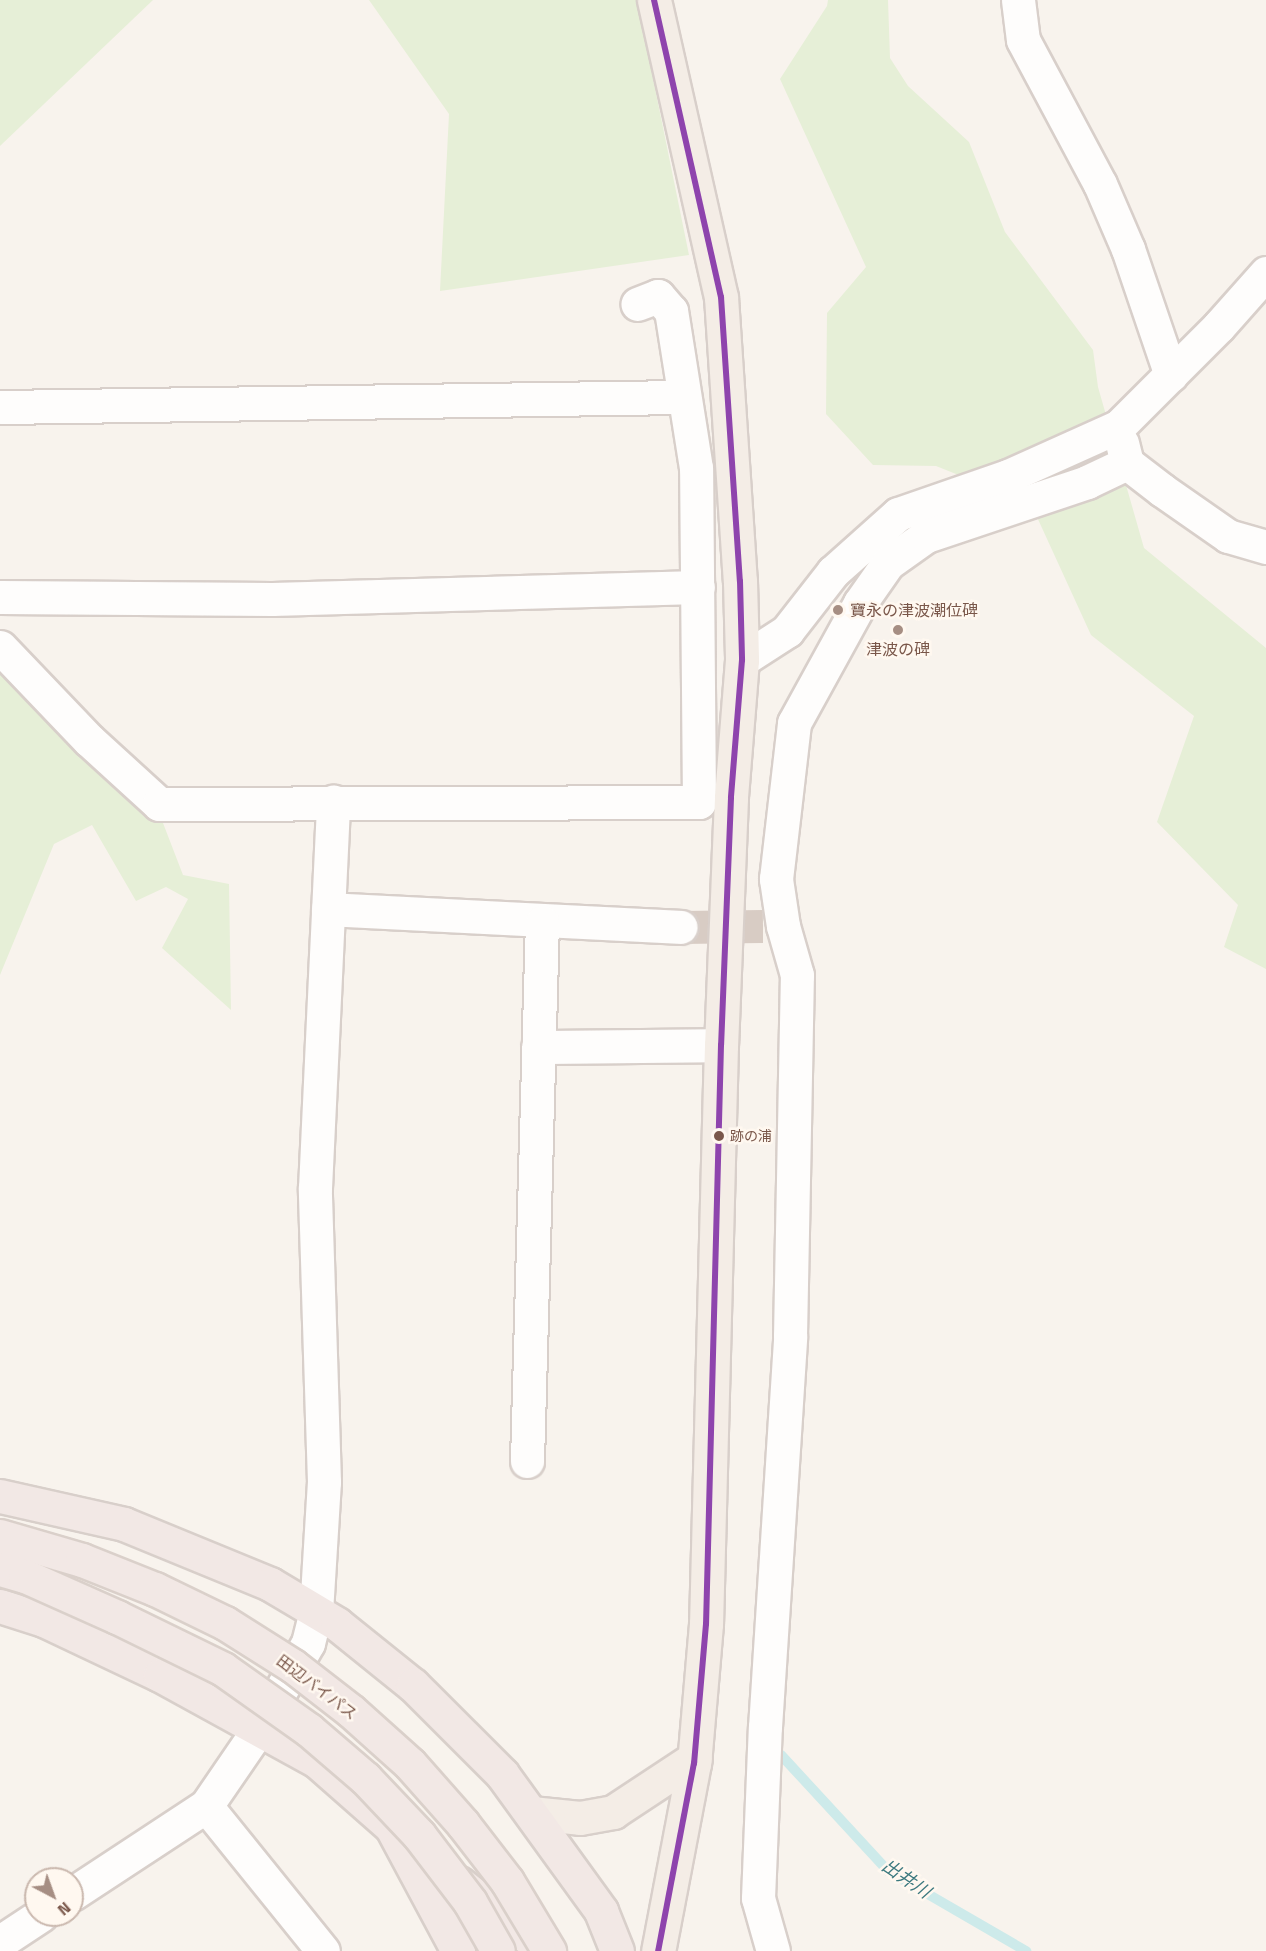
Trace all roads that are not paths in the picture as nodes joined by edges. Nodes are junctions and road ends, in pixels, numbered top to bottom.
1 (654, 0) edge
2 (1018, 0) edge
3 (1266, 273) edge
4 (637, 304) dead end
5 (1171, 375) junction
6 (684, 397) junction
7 (0, 407) edge
8 (1119, 426) junction
9 (1127, 464) junction
10 (1266, 547) edge
11 (698, 588) junction
12 (0, 597) edge
13 (0, 647) edge
14 (742, 660) junction
15 (333, 801) junction
16 (328, 909) junction
17 (542, 922) junction
18 (681, 927) tunnel mouth
19 (721, 1045) junction
20 (538, 1047) junction
21 (527, 1461) dead end
22 (0, 1496) edge
23 (0, 1536) edge
24 (0, 1569) edge
25 (0, 1606) edge
26 (316, 1612) junction
27 (258, 1730) junction
28 (695, 1758) junction
29 (206, 1806) junction
30 (531, 1813) junction
31 (390, 1826) junction
32 (84, 1886) edge
33 (24, 1926) edge
34 (0, 1942) edge
35 (324, 1951) edge
36 (459, 1951) edge
37 (498, 1951) edge
38 (547, 1951) edge
39 (617, 1951) edge
40 (658, 1951) edge
41 (773, 1951) edge

1 - 14 main road
2 - 5 street
3 - 5 street
4 - 6 street
5 - 8 street
6 - 7 street
6 - 11 street
8 - 9 street
8 - 14 street
9 - 10 street
9 - 41 street
11 - 12 street
11 - 15 street
13 - 15 street
14 - 19 main road
15 - 16 street
16 - 17 street
16 - 26 street
17 - 18 street
17 - 20 street
19 - 20 street
19 - 28 main road
20 - 21 street
22 - 26 highway
23 - 38 highway, 田辺バイパス, bridge
24 - 37 highway, bridge
25 - 27 highway
26 - 27 street
26 - 30 highway
27 - 29 street
27 - 31 highway
28 - 30 main road
28 - 40 main road
29 - 32 street
29 - 35 street
30 - 39 highway
31 - 36 highway
31 - 38 highway
33 - 34 street

